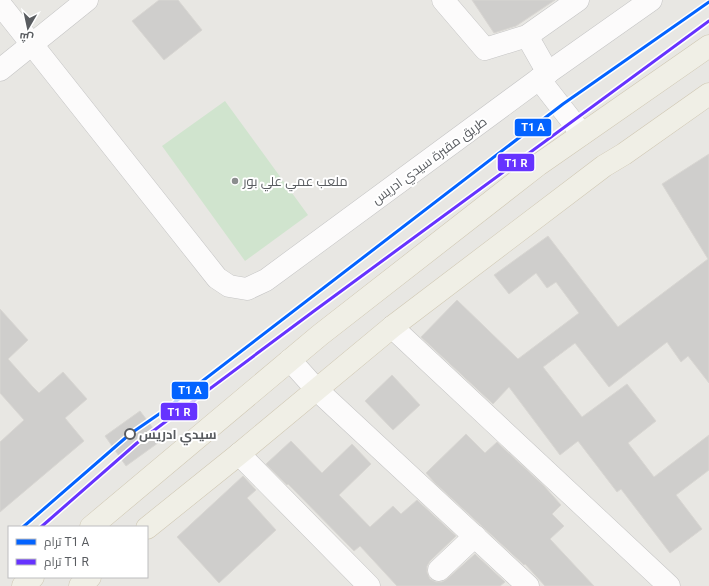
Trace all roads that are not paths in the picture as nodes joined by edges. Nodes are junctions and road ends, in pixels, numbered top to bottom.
1 (87, 0) edge
2 (443, 0) edge
3 (578, 0) edge
4 (651, 0) edge
5 (0, 4) edge
6 (527, 36) junction
7 (32, 45) junction
8 (709, 46) edge
9 (0, 70) edge
10 (543, 76) junction
11 (709, 94) edge
12 (582, 134) junction
13 (392, 327) junction
14 (290, 360) junction
15 (316, 389) junction
16 (239, 454) junction
17 (92, 526) edge
18 (148, 527) edge
19 (475, 536) junction
20 (439, 570) dead end
21 (32, 578) edge
22 (89, 578) edge
23 (23, 586) edge
24 (80, 586) edge
25 (369, 586) edge
26 (528, 586) edge
27 (669, 586) edge

1 - 7 street
2 - 6 street
3 - 6 street
4 - 10 street, طريق مقبرة سيدي ادريس
5 - 7 street, طريق مقبرة سيدي ادريس
6 - 10 street
7 - 9 street
7 - 10 street, طريق مقبرة سيدي ادريس
8 - 12 main road
10 - 12 street
11 - 13 main road
12 - 14 main road
13 - 15 main road
13 - 27 street
14 - 15 street
14 - 17 main road
15 - 16 main road
15 - 19 street
16 - 18 main road
16 - 25 street
19 - 20 street
19 - 26 street
21 - 23 main road
22 - 24 main road

